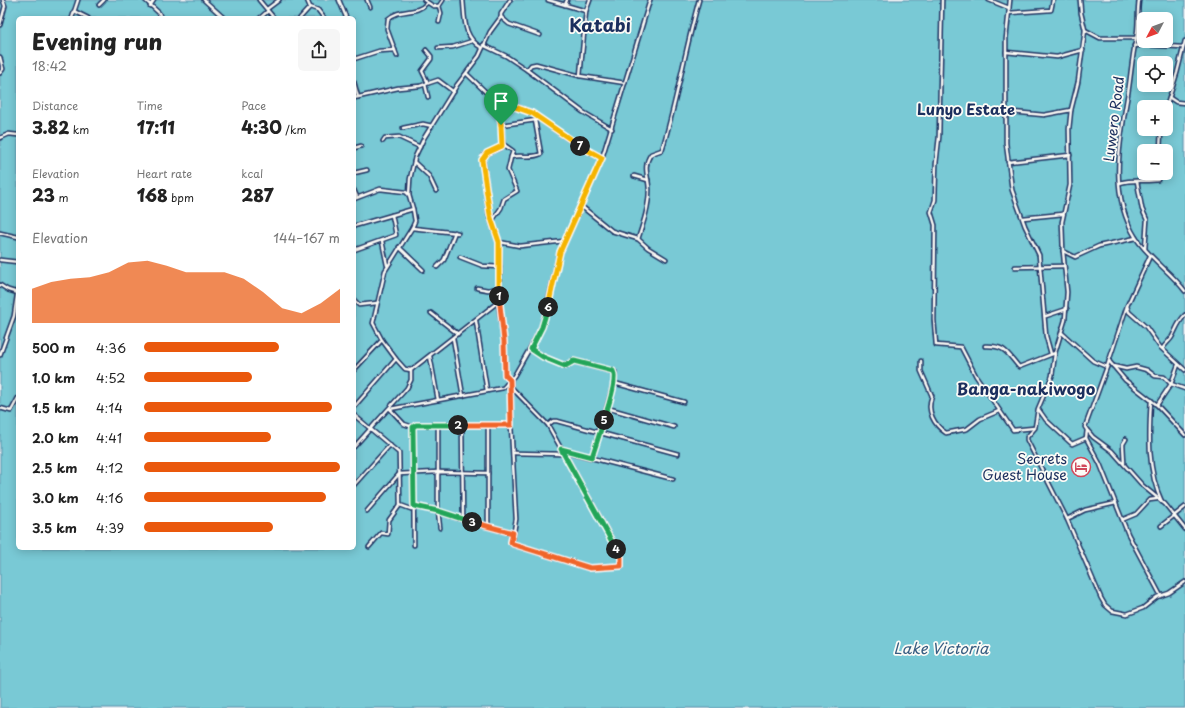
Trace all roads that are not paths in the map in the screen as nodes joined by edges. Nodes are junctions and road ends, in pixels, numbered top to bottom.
1 (3, 0) edge
2 (78, 0) edge
3 (104, 0) edge
4 (145, 0) edge
5 (154, 0) edge
6 (204, 0) edge
7 (259, 0) edge
8 (280, 0) edge
9 (307, 0) edge
10 (339, 0) edge
11 (367, 0) edge
12 (424, 0) edge
13 (443, 0) edge
14 (463, 0) edge
15 (510, 0) edge
16 (548, 0) edge
17 (567, 0) edge
18 (590, 0) edge
19 (650, 0) edge
20 (699, 0) edge
21 (942, 0) edge
22 (989, 0) edge
23 (1010, 0) edge
24 (1053, 0) edge
25 (1080, 0) edge
26 (1139, 0) edge
27 (427, 3) junction
28 (99, 5) dead end
29 (565, 5) junction
30 (150, 6) junction
31 (439, 6) junction
32 (310, 7) junction
33 (370, 7) dead end
34 (1009, 8) junction
35 (268, 10) junction
36 (74, 11) junction
37 (586, 11) junction
38 (1009, 12) junction
39 (1138, 12) edge
40 (73, 16) edge
41 (84, 16) edge
42 (160, 16) edge
43 (222, 16) edge
44 (262, 16) edge
45 (272, 16) edge
46 (302, 16) edge
47 (322, 16) edge
48 (346, 16) edge
49 (501, 17) junction
50 (439, 22) dead end
51 (0, 25) edge
52 (1086, 30) junction
53 (540, 35) dead end
54 (1137, 38) joint
55 (472, 41) junction
56 (1185, 41) edge
57 (483, 44) junction
58 (1134, 46) junction
59 (1182, 47) junction
60 (438, 48) dead end
61 (482, 48) junction
62 (395, 50) junction
63 (426, 50) dead end
64 (1083, 50) junction
65 (1006, 52) junction
66 (397, 56) dead end
67 (0, 57) edge
68 (356, 58) edge
69 (527, 70) junction
70 (0, 73) edge
71 (467, 74) junction
72 (580, 76) junction
73 (426, 83) junction
74 (625, 84) junction
75 (454, 92) junction
76 (428, 97) dead end
77 (356, 98) edge
78 (1170, 98) joint
79 (498, 101) junction
80 (1185, 104) edge
81 (1071, 110) junction
82 (1005, 117) junction
83 (541, 118) junction
84 (536, 120) junction
85 (501, 125) junction
86 (432, 126) junction
87 (403, 128) dead end
88 (612, 129) junction
89 (16, 135) edge
90 (0, 138) edge
91 (383, 141) dead end
92 (503, 144) junction
93 (361, 146) dead end
94 (356, 147) edge
95 (420, 147) junction
96 (1070, 155) junction
97 (511, 157) junction
98 (602, 158) junction
99 (414, 162) junction
100 (1008, 162) junction
101 (367, 170) dead end
102 (356, 173) edge
103 (634, 176) dead end
104 (648, 180) junction
105 (1158, 180) edge
106 (1137, 181) junction
107 (1120, 183) junction
108 (436, 191) dead end
109 (409, 195) junction
110 (356, 198) edge
111 (581, 206) junction
112 (413, 209) junction
113 (1063, 214) junction
114 (392, 215) junction
115 (1023, 218) junction
116 (491, 221) junction
117 (356, 225) edge
118 (412, 228) junction
119 (0, 234) edge
120 (16, 237) edge
121 (1136, 238) junction
122 (638, 239) junction
123 (382, 241) junction
124 (566, 241) junction
125 (499, 242) junction
126 (399, 247) junction
127 (356, 249) edge
128 (1145, 249) junction
129 (1063, 251) junction
130 (1150, 256) junction
131 (460, 257) dead end
132 (666, 259) dead end
133 (0, 260) edge
134 (16, 262) edge
135 (387, 266) junction
136 (1064, 266) junction
137 (437, 267) dead end
138 (500, 267) junction
139 (1015, 267) dead end
140 (1041, 267) junction
141 (423, 270) dead end
142 (0, 285) edge
143 (477, 288) dead end
144 (499, 288) junction
145 (1185, 290) edge
146 (16, 292) edge
147 (356, 302) edge
148 (498, 302) junction
149 (378, 303) junction
150 (16, 304) edge
151 (1126, 306) junction
152 (1067, 309) junction
153 (431, 313) dead end
154 (1185, 315) edge
155 (1046, 316) junction
156 (476, 320) junction
157 (1062, 333) junction
158 (458, 334) junction
159 (453, 338) junction
160 (382, 340) junction
161 (985, 346) dead end
162 (1163, 348) junction
163 (531, 349) junction
164 (1055, 353) junction
165 (0, 354) edge
166 (1051, 354) junction
167 (430, 356) junction
168 (396, 359) junction
169 (921, 361) dead end
170 (1109, 361) junction
171 (1185, 363) edge
172 (1112, 366) junction
173 (1180, 366) junction
174 (1107, 367) junction
175 (356, 368) edge
176 (411, 370) junction
177 (1185, 370) edge
178 (510, 380) junction
179 (614, 383) junction
180 (1171, 384) junction
181 (511, 387) junction
182 (1185, 389) edge
183 (487, 391) junction
184 (463, 396) junction
185 (438, 400) junction
186 (1151, 400) junction
187 (16, 402) edge
188 (684, 402) dead end
189 (356, 405) edge
190 (1157, 405) junction
191 (0, 408) edge
192 (607, 408) junction
193 (390, 409) junction
194 (1038, 409) junction
195 (999, 412) junction
196 (356, 417) edge
197 (438, 425) junction
198 (462, 425) junction
199 (488, 425) junction
200 (511, 425) junction
201 (548, 425) junction
202 (413, 427) junction
203 (674, 427) dead end
204 (1035, 428) junction
205 (370, 430) junction
206 (1087, 430) junction
207 (600, 432) junction
208 (1185, 435) edge
209 (1086, 438) junction
210 (1126, 438) dead end
211 (356, 445) edge
212 (390, 445) junction
213 (561, 449) junction
214 (514, 453) junction
215 (563, 454) junction
216 (678, 454) dead end
217 (592, 457) junction
218 (1124, 464) junction
219 (413, 472) junction
220 (438, 472) junction
221 (463, 473) junction
222 (488, 473) junction
223 (399, 474) junction
224 (673, 479) dead end
225 (356, 483) edge
226 (1157, 499) junction
227 (1162, 502) junction
228 (1116, 503) junction
229 (400, 505) junction
230 (414, 506) junction
231 (1185, 507) edge
232 (367, 511) dead end
233 (438, 511) junction
234 (1173, 516) junction
235 (1067, 519) junction
236 (463, 520) junction
237 (1124, 520) junction
238 (488, 526) junction
239 (1161, 526) dead end
240 (440, 528) dead end
241 (1185, 529) edge
242 (513, 533) junction
243 (414, 545) dead end
244 (369, 547) dead end
245 (1185, 582) edge
246 (1161, 596) junction

1 - 51 street
2 - 36 street
3 - 28 street
4 - 30 street
5 - 30 street
6 - 43 street
7 - 35 street
8 - 35 street
9 - 32 street
10 - 48 street
11 - 33 street
12 - 27 street
13 - 31 street
14 - 55 street
15 - 49 street
16 - 29 street
17 - 29 street
18 - 37 street
19 - 74 street
20 - 104 street
21 - 195 street
22 - 34 street
23 - 34 street
24 - 38 street
25 - 52 street
26 - 39 street, Luwero Road
27 - 31 street
27 - 62 street
29 - 37 street
30 - 42 street
31 - 50 street
32 - 46 street
32 - 47 street
34 - 38 street
35 - 44 street
35 - 45 street
36 - 40 street
36 - 41 street
37 - 72 street
38 - 65 street
49 - 53 street
49 - 57 street
52 - 54 street
52 - 64 street
54 - 58 street, Luwero Road
55 - 60 street
55 - 61 street
56 - 59 street
57 - 61 street
57 - 69 street
58 - 59 street
58 - 107 street, Luwero Road
59 - 78 street
61 - 71 street
62 - 66 street
62 - 68 street
63 - 73 street
64 - 65 street
64 - 81 street
65 - 82 street
67 - 70 street
69 - 72 street
69 - 88 street
71 - 75 street
71 - 79 street
72 - 74 street
73 - 75 street
73 - 76 street
73 - 77 street
74 - 88 street
75 - 86 street
78 - 80 street
79 - 83 street
79 - 85 street
81 - 82 street
81 - 96 street
82 - 100 street
83 - 84 street
83 - 98 street
84 - 85 street
84 - 97 street
85 - 92 street
86 - 87 street
86 - 95 street
88 - 98 street
89 - 90 street
91 - 95 street
92 - 97 street
92 - 116 street
93 - 94 street
95 - 99 street
96 - 100 street
96 - 113 street
97 - 116 street
98 - 111 street
99 - 108 street
99 - 109 street
100 - 115 street
101 - 102 street
103 - 104 street
104 - 122 street
105 - 106 street
106 - 107 street
106 - 128 street
107 - 121 street, Luwero Road
109 - 110 street
109 - 112 street
111 - 122 street
111 - 124 street
112 - 114 street
112 - 118 street
113 - 115 street
113 - 129 street
114 - 117 street
114 - 123 street
115 - 140 street
116 - 125 street
118 - 126 street
118 - 137 street
119 - 120 street
121 - 128 street, Luwero Road
121 - 129 street
122 - 132 street
123 - 127 street
123 - 135 street
124 - 125 street
124 - 163 street
125 - 138 street
126 - 135 street
126 - 141 street
128 - 130 street, Luwero Road
129 - 136 street
130 - 145 street, Luwero Road
130 - 151 street
131 - 138 street
133 - 134 street
135 - 149 street
136 - 140 street
136 - 152 street
138 - 144 street
139 - 140 street
140 - 155 street
142 - 146 street
143 - 144 street
144 - 148 street
147 - 149 street
148 - 156 street
148 - 178 street
149 - 160 street
150 - 165 street
151 - 162 street
151 - 170 street
152 - 155 street
152 - 157 street
153 - 158 street
154 - 162 street
155 - 166 street
156 - 158 street
156 - 183 street
157 - 164 street
157 - 174 street
158 - 159 street
159 - 167 street
159 - 184 street
160 - 168 street
160 - 175 street
161 - 166 street
162 - 173 street
163 - 178 street
163 - 179 street
164 - 166 street
164 - 194 street
167 - 176 street
167 - 185 street
168 - 176 street
168 - 189 street
169 - 195 street
170 - 172 street
170 - 174 street
171 - 173 street
172 - 180 street
172 - 186 street
173 - 177 street
173 - 180 street
174 - 206 street
176 - 193 street
178 - 181 street
178 - 183 street
179 - 188 street
179 - 192 street
180 - 182 street
180 - 190 street
181 - 200 street
181 - 201 street
183 - 184 street
184 - 185 street
185 - 193 street
186 - 190 street
186 - 227 street
187 - 191 street
190 - 208 street
192 - 203 street
192 - 207 street
193 - 202 street
193 - 205 street
194 - 204 street
194 - 209 street
195 - 204 street
196 - 205 street
197 - 198 street
197 - 202 street
197 - 220 street
198 - 199 street
198 - 221 street
199 - 200 street
199 - 222 street
200 - 214 street
201 - 207 street
201 - 213 street
202 - 219 street
204 - 235 street
205 - 211 street
205 - 212 street
206 - 209 street
206 - 218 street
207 - 216 street
207 - 217 street
209 - 228 street
210 - 218 street
212 - 223 street
212 - 225 street
213 - 215 street
213 - 217 street
214 - 215 street
214 - 242 street
215 - 242 street
217 - 224 street
218 - 226 street
219 - 220 street
219 - 223 street
219 - 230 street
220 - 221 street
220 - 233 street
221 - 222 street
221 - 236 street
222 - 238 street
223 - 229 street
223 - 232 street
226 - 227 street
226 - 237 street
227 - 234 street
228 - 235 street
228 - 237 street
229 - 230 street
229 - 244 street
230 - 233 street
230 - 243 street
231 - 234 street
233 - 236 street
233 - 240 street
234 - 239 street
234 - 241 street
235 - 246 street
236 - 238 street
237 - 246 street
238 - 242 street
245 - 246 street

